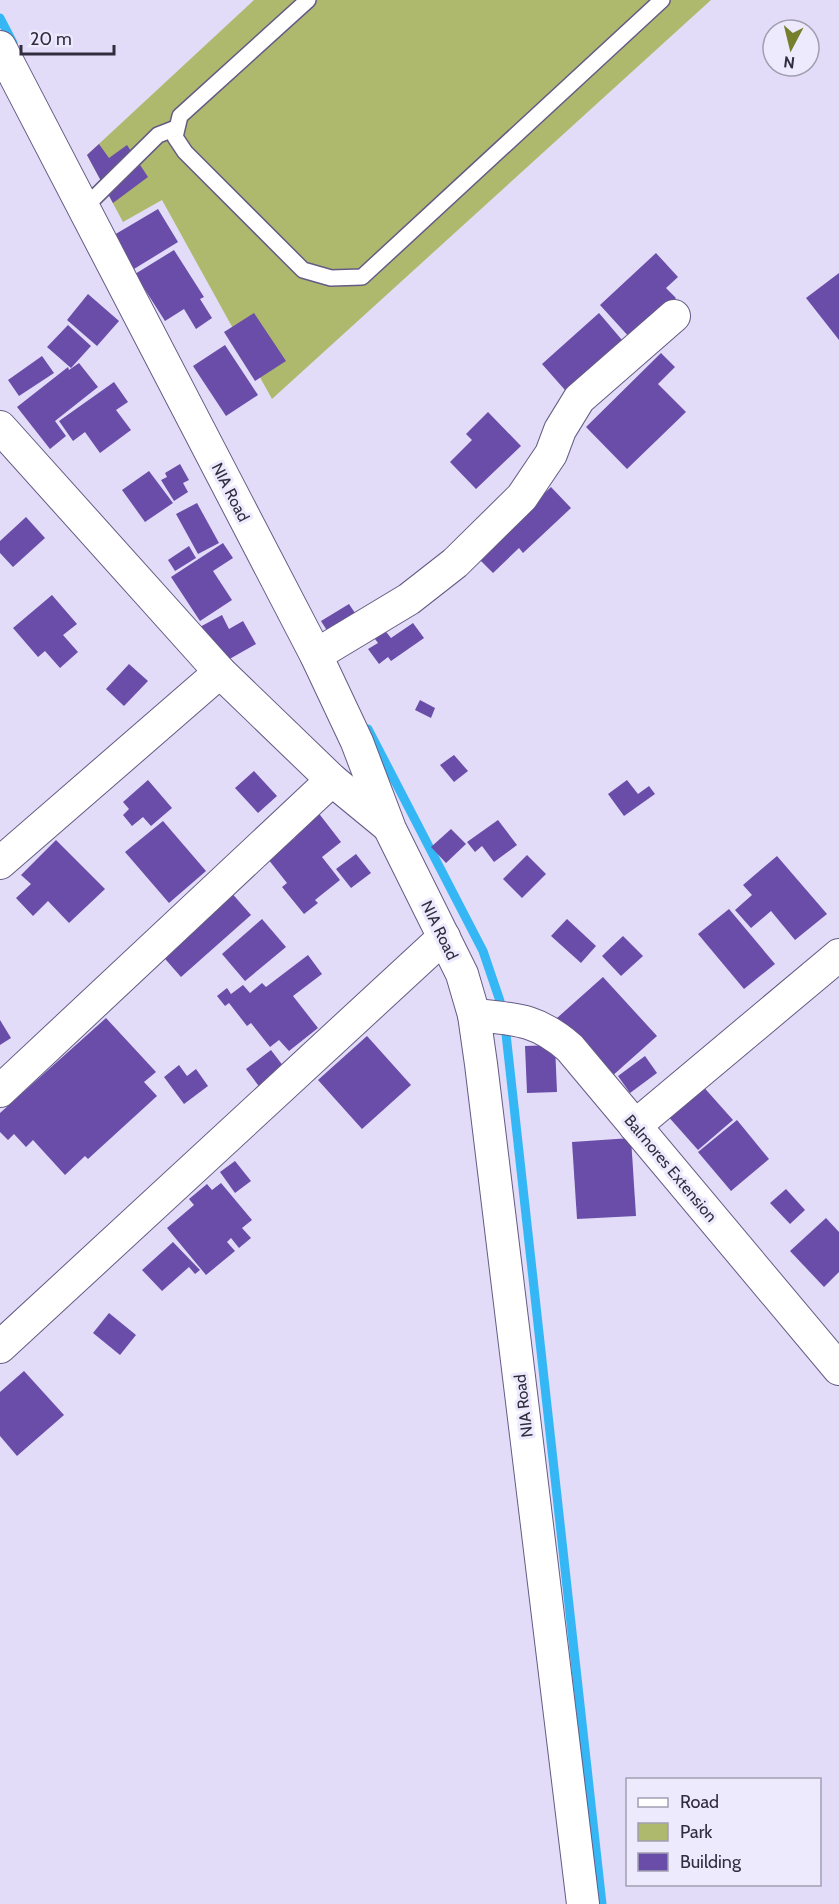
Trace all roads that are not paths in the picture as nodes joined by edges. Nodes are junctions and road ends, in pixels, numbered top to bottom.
1 (308, 0) edge
2 (662, 0) edge
3 (0, 47) edge
4 (176, 128) junction
5 (92, 200) junction
6 (674, 316) dead end
7 (0, 427) edge
8 (316, 655) junction
9 (220, 672) junction
10 (332, 780) junction
11 (390, 829) junction
12 (0, 863) edge
13 (444, 937) junction
14 (839, 955) edge
15 (474, 1015) junction
16 (0, 1091) edge
17 (635, 1126) junction
18 (0, 1347) edge
19 (839, 1368) edge
20 (584, 1904) edge

1 - 4 lane
2 - 4 lane
3 - 5 street, NIA Road
4 - 5 lane
5 - 8 street, NIA Road
6 - 8 street
7 - 9 street
8 - 11 street, NIA Road
9 - 10 street
9 - 12 street
10 - 11 street
10 - 16 street
11 - 13 street, NIA Road
13 - 15 street, NIA Road
13 - 18 street
14 - 17 street
15 - 17 street, Balmores Extension
15 - 20 street, NIA Road
17 - 19 street, Balmores Extension

